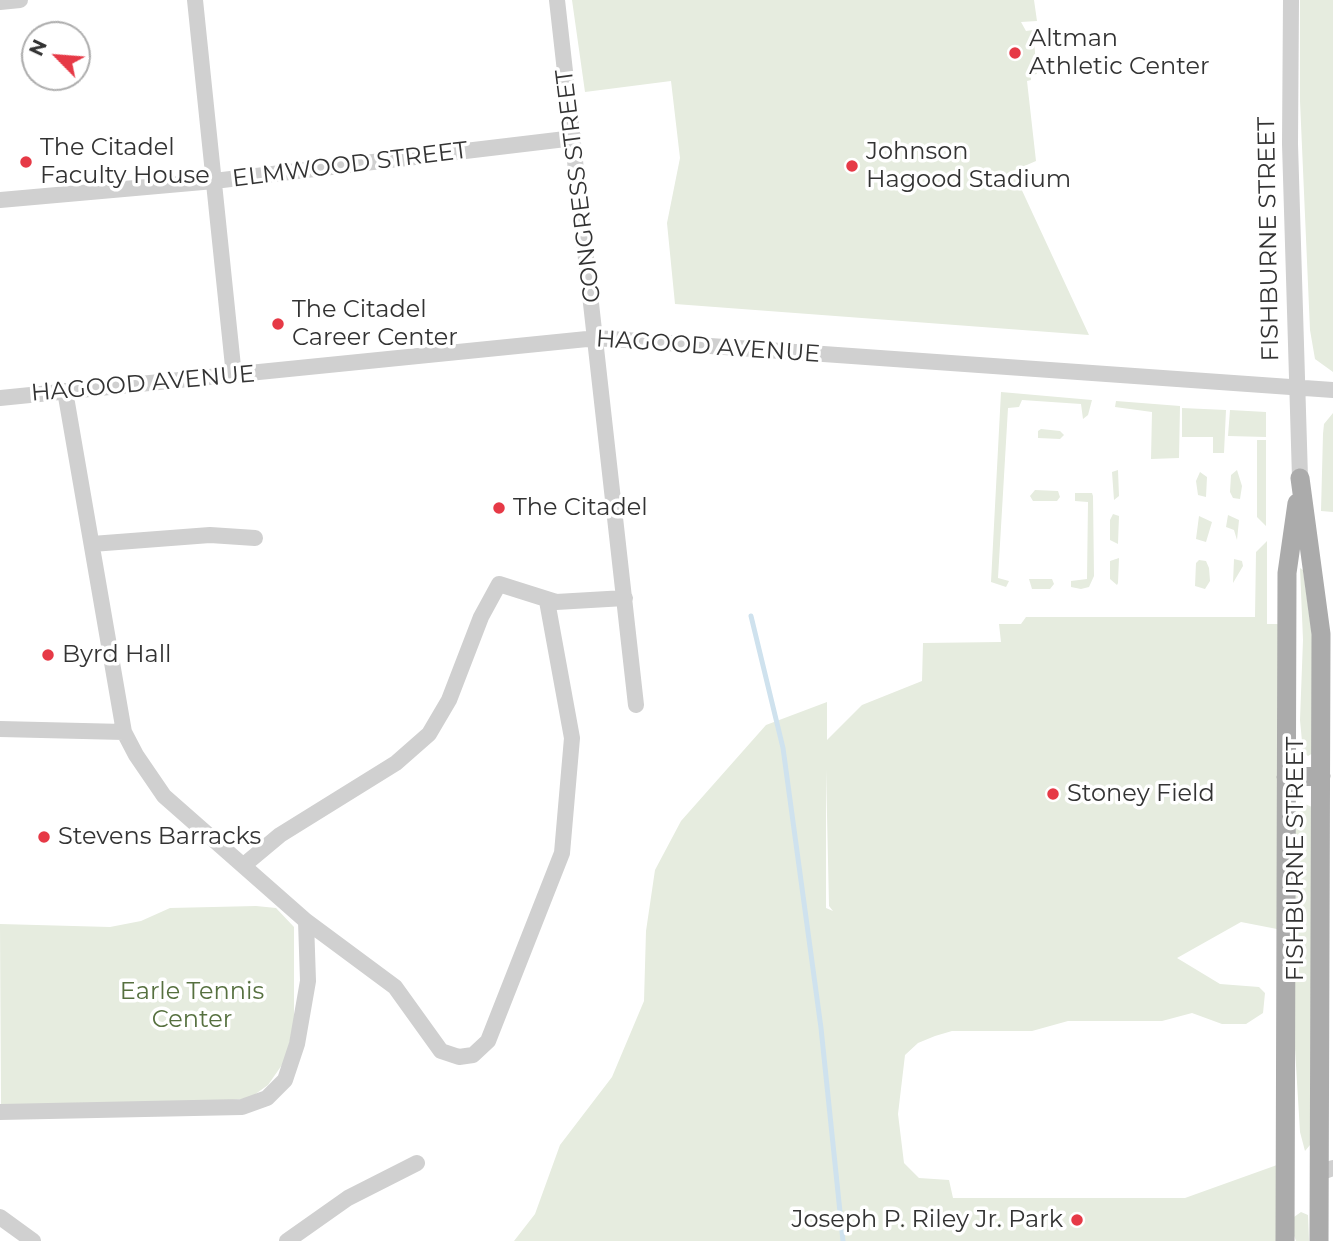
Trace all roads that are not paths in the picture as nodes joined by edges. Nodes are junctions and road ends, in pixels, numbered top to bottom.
1 (20, 0) edge
2 (195, 0) edge
3 (557, 0) edge
4 (1291, 0) edge
5 (0, 2) edge
6 (574, 138) junction
7 (214, 180) junction
8 (0, 200) edge
9 (597, 338) junction
10 (234, 376) junction
11 (1296, 387) junction
12 (1333, 390) edge
13 (65, 391) junction
14 (0, 398) edge
15 (1300, 478) junction
16 (255, 538) dead end
17 (92, 544) junction
18 (625, 598) junction
19 (547, 601) junction
20 (636, 705) dead end
21 (0, 729) edge
22 (124, 732) junction
23 (1321, 776) junction
24 (1286, 777) junction
25 (244, 864) junction
26 (306, 921) junction
27 (0, 1112) edge
28 (417, 1163) dead end
29 (1324, 1174) edge
30 (1286, 1200) junction
31 (0, 1217) edge
32 (33, 1241) edge
33 (287, 1241) edge
34 (1285, 1241) edge
35 (1319, 1241) edge

1 - 5 street
2 - 7 street
3 - 6 street, CONGRESS STREET
4 - 11 street, FISHBURNE STREET
6 - 7 street, ELMWOOD STREET
6 - 9 street, CONGRESS STREET
7 - 8 street, ELMWOOD STREET
7 - 10 street
9 - 10 street, HAGOOD AVENUE
9 - 11 street, HAGOOD AVENUE
9 - 18 street, CONGRESS STREET
10 - 13 street, HAGOOD AVENUE
11 - 12 street, HAGOOD AVENUE
11 - 15 street, FISHBURNE STREET
13 - 14 street, HAGOOD AVENUE
13 - 17 street
15 - 23 main road, FISHBURNE STREET
15 - 24 main road, FISHBURNE STREET
16 - 17 street
17 - 22 street
18 - 19 street
18 - 20 street, CONGRESS STREET
19 - 25 street
19 - 26 street
21 - 22 street
22 - 25 street
23 - 24 main road
23 - 29 main road, FISHBURNE STREET
24 - 30 main road, FISHBURNE STREET
25 - 26 street
26 - 27 street
28 - 33 street
29 - 30 main road
29 - 35 main road, FISHBURNE STREET
30 - 34 main road, FISHBURNE STREET
31 - 32 street

